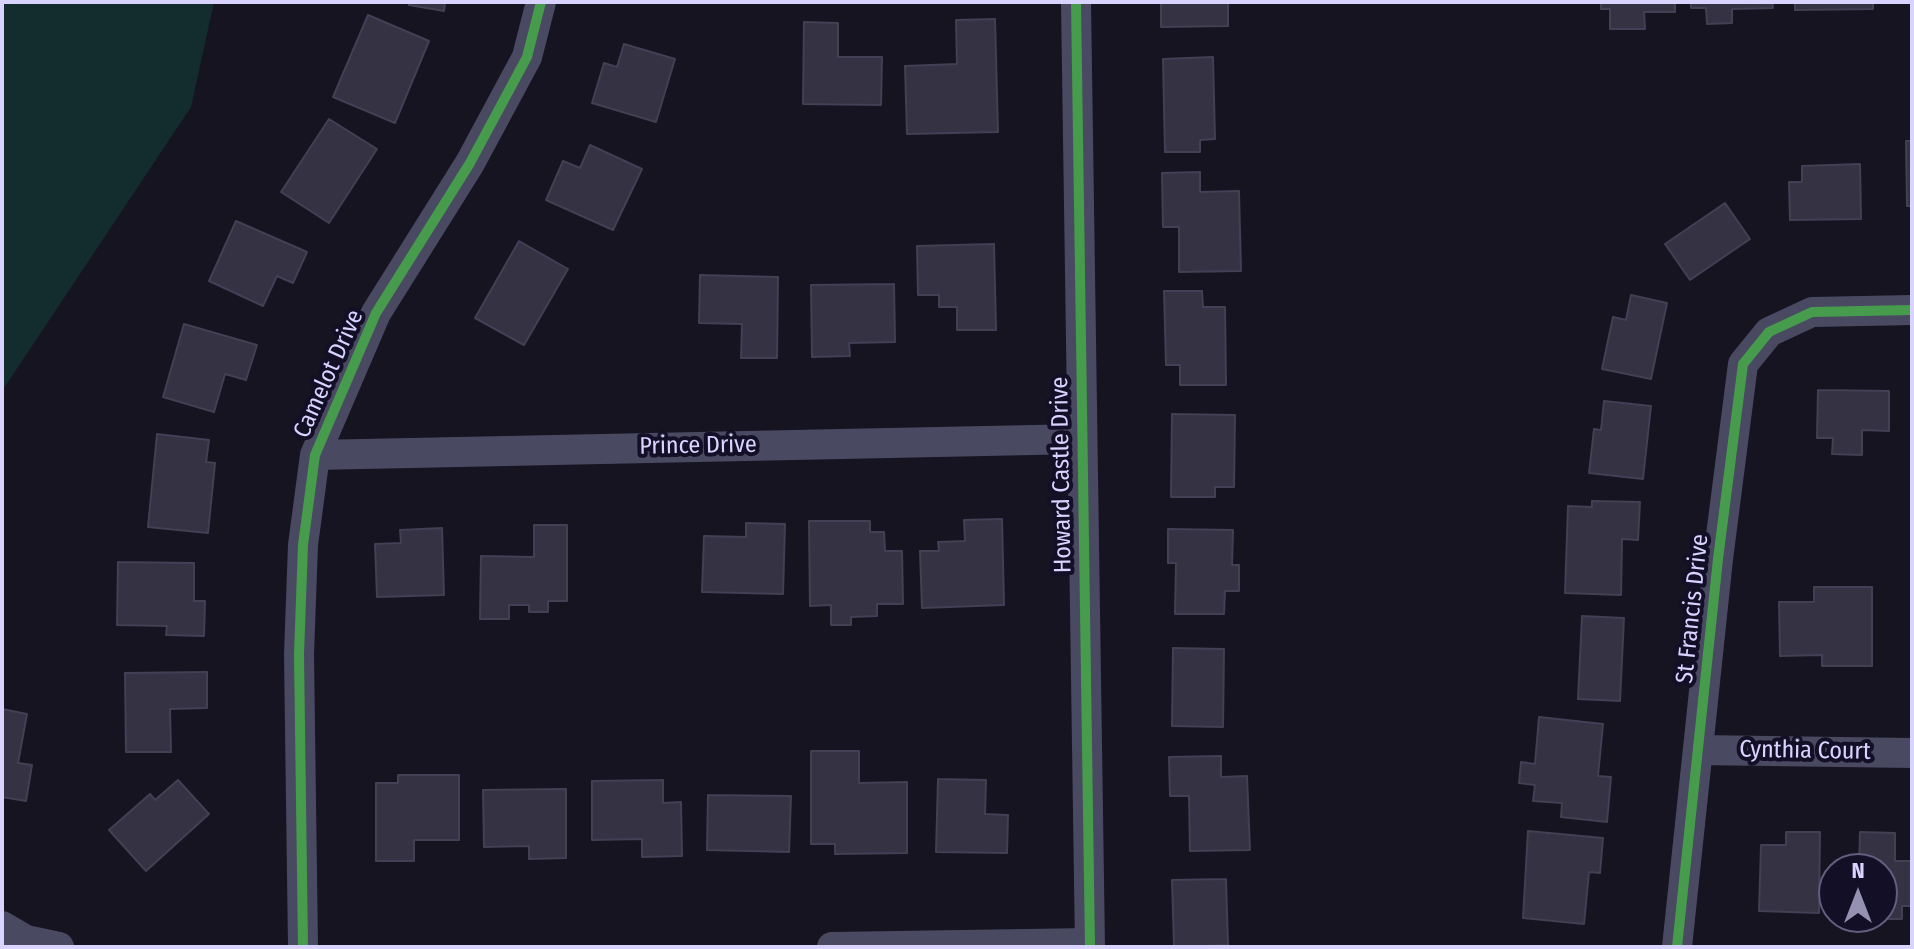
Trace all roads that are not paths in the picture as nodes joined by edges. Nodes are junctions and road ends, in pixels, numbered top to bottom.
1 (541, 2) edge
2 (1076, 2) edge
3 (1912, 310) edge
4 (1081, 439) junction
5 (315, 455) junction
6 (1698, 750) junction
7 (1912, 753) edge
8 (2, 926) edge
9 (1090, 945) edge
10 (59, 947) edge
11 (303, 947) edge
12 (832, 947) edge
13 (1677, 947) edge

1 - 5 street, Camelot Drive
2 - 4 street, Howard Castle Drive
3 - 6 street, St Francis Drive
4 - 5 street, Prince Drive
4 - 9 street, Howard Castle Drive
5 - 11 street, Camelot Drive
6 - 7 street, Cynthia Court
6 - 13 street, St Francis Drive
8 - 10 street
9 - 12 street

